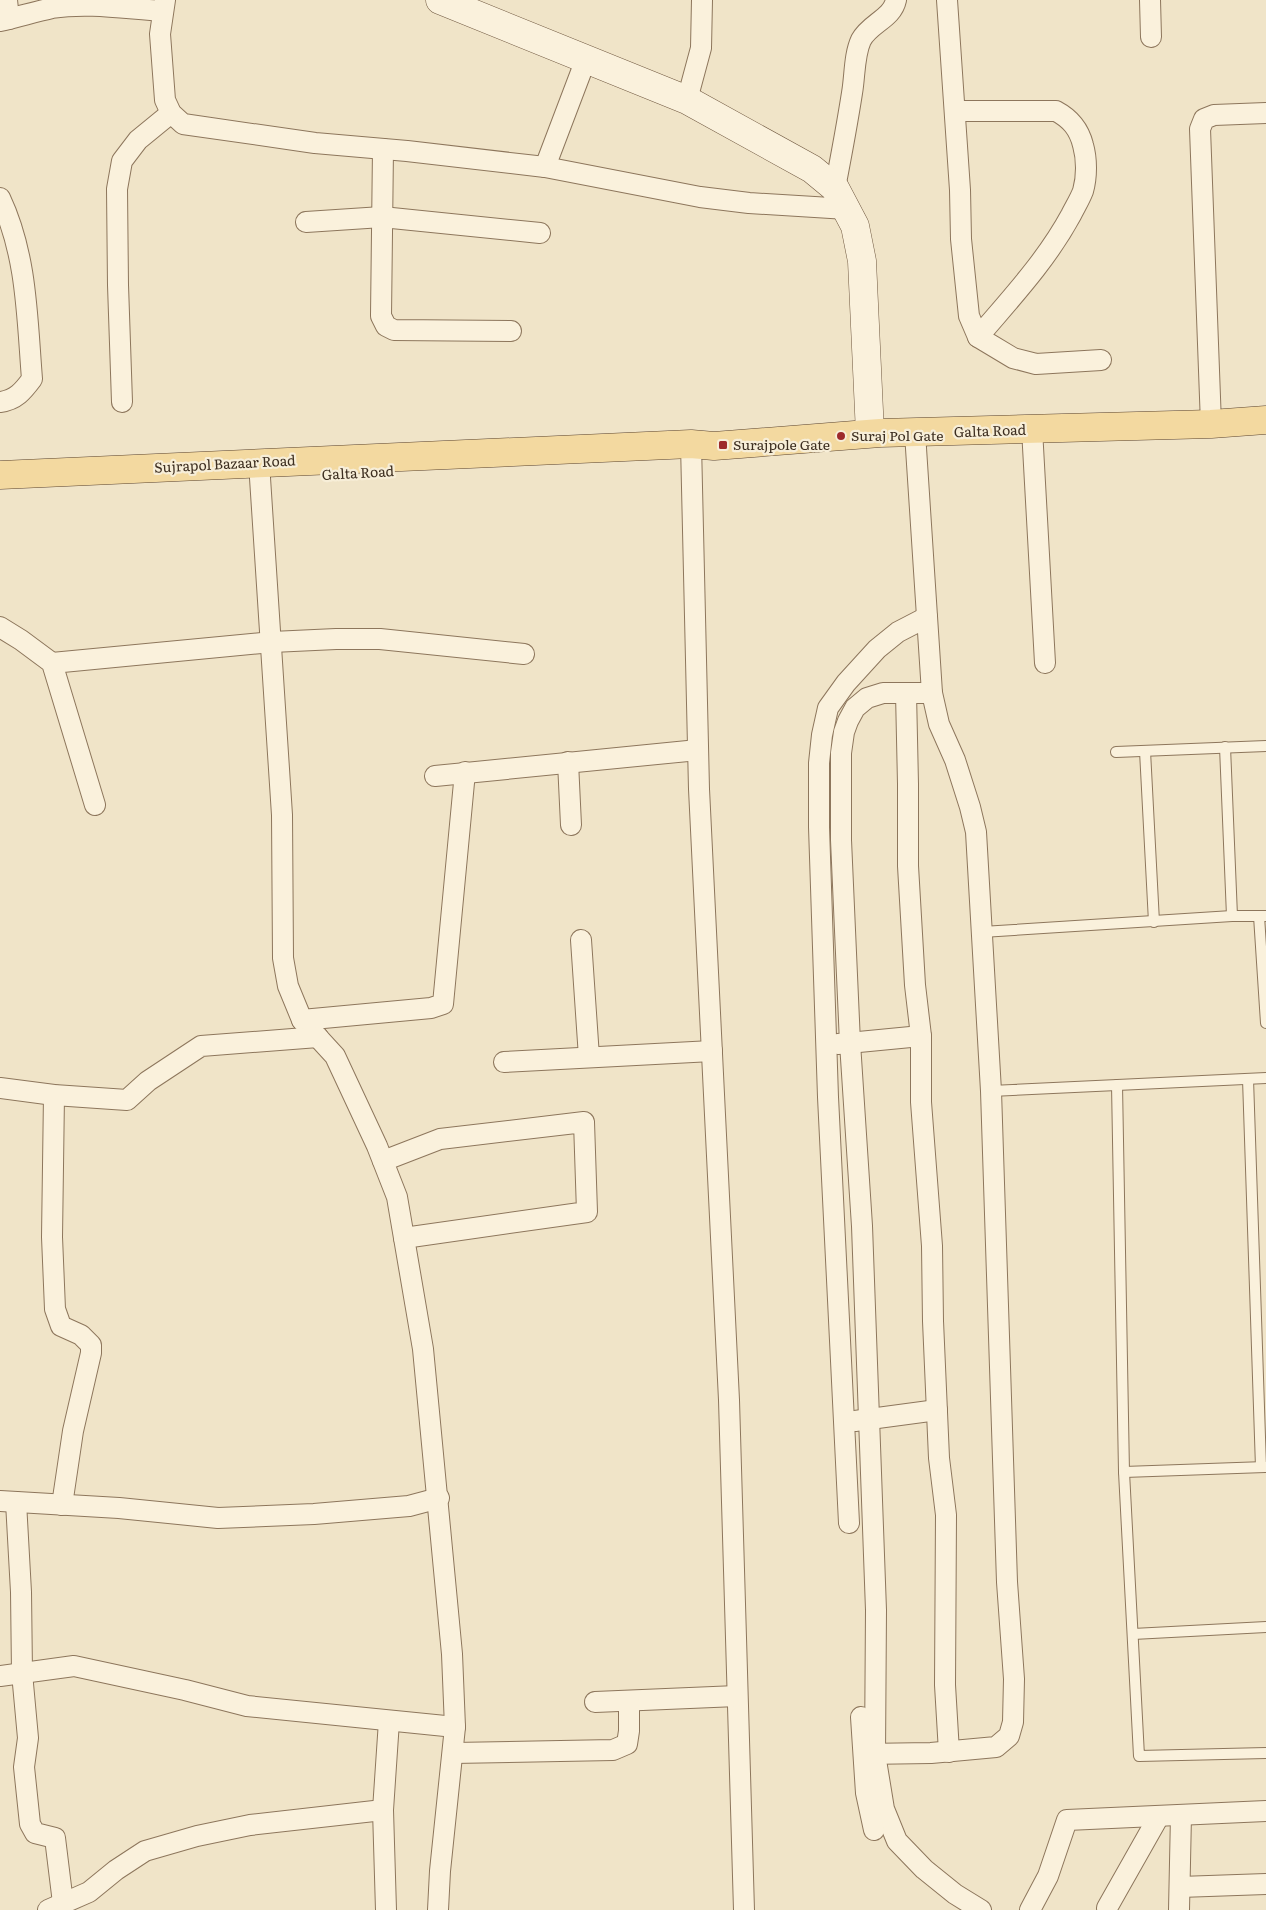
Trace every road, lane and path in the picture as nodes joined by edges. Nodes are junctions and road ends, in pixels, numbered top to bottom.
1 (440, 0) edge
2 (702, 0) edge
3 (947, 0) edge
4 (1150, 0) edge
5 (65, 4) edge
6 (164, 6) edge
7 (892, 7) edge
8 (6, 14) edge
9 (1151, 37) dead end
10 (586, 60) junction
11 (687, 100) junction
12 (955, 111) junction
13 (171, 113) junction
14 (1266, 114) edge
15 (383, 149) junction
16 (545, 167) junction
17 (0, 198) edge
18 (841, 199) junction
19 (382, 217) junction
20 (306, 222) dead end
21 (540, 234) dead end
22 (511, 331) dead end
23 (978, 337) junction
24 (1101, 360) dead end
25 (0, 402) edge
26 (122, 402) dead end
27 (1261, 422) edge
28 (1211, 424) junction
29 (1032, 429) junction
30 (870, 433) junction
31 (915, 433) junction
32 (699, 449) junction
33 (0, 475) edge
34 (260, 478) junction
35 (0, 494) edge
36 (927, 617) junction
37 (0, 628) edge
38 (272, 642) junction
39 (524, 654) dead end
40 (52, 663) junction
41 (1045, 663) dead end
42 (857, 690) junction
43 (906, 693) junction
44 (932, 694) junction
45 (1266, 746) edge
46 (1225, 747) junction
47 (698, 750) junction
48 (1145, 751) junction
49 (1116, 752) dead end
50 (568, 762) junction
51 (465, 772) junction
52 (435, 776) dead end
53 (95, 805) dead end
54 (571, 825) dead end
55 (1232, 916) junction
56 (1263, 916) edge
57 (1154, 922) junction
58 (982, 932) junction
59 (581, 940) dead end
60 (302, 1020) junction
61 (1266, 1023) edge
62 (921, 1036) junction
63 (318, 1037) junction
64 (839, 1044) junction
65 (712, 1051) junction
66 (589, 1057) junction
67 (504, 1062) dead end
68 (1266, 1078) edge
69 (1248, 1079) junction
70 (1117, 1085) junction
71 (0, 1088) edge
72 (991, 1091) junction
73 (54, 1095) junction
74 (383, 1161) junction
75 (404, 1238) junction
76 (849, 1248) junction
77 (937, 1410) junction
78 (856, 1421) junction
79 (1263, 1467) edge
80 (1124, 1472) junction
81 (439, 1498) junction
82 (8, 1502) edge
83 (62, 1505) junction
84 (849, 1524) dead end
85 (1266, 1627) edge
86 (1133, 1634) junction
87 (22, 1673) junction
88 (0, 1676) edge
89 (737, 1696) junction
90 (629, 1701) junction
91 (596, 1702) dead end
92 (861, 1717) dead end
93 (389, 1721) junction
94 (455, 1727) junction
95 (949, 1752) junction
96 (453, 1753) junction
97 (1266, 1753) edge
98 (869, 1754) junction
99 (383, 1810) junction
100 (1266, 1811) edge
101 (1181, 1815) junction
102 (1159, 1816) junction
103 (874, 1830) dead end
104 (1266, 1884) edge
105 (1180, 1887) junction
106 (56, 1907) edge
107 (1104, 1909) edge
108 (386, 1910) edge
109 (438, 1910) edge
110 (744, 1910) edge
111 (981, 1910) edge
112 (1030, 1910) edge
113 (1179, 1910) edge

1 - 10 street
2 - 11 street
3 - 12 street
4 - 9 street
5 - 6 street
5 - 8 street
6 - 13 street
7 - 18 street
10 - 11 street
10 - 16 street
11 - 18 street
12 - 23 street
12 - 23 street
13 - 15 street
13 - 26 street
14 - 28 street
15 - 16 street
15 - 19 street
16 - 18 street
17 - 25 street
18 - 30 street
19 - 20 street
19 - 21 street
19 - 22 street
23 - 24 street
27 - 28 main road, Galta Road
28 - 29 main road, Galta Road
29 - 31 main road, Galta Road
29 - 41 street
30 - 31 main road, Galta Road
30 - 32 main road, Galta Road
31 - 36 street
32 - 33 main road, Sujrapol Bazaar Road
32 - 34 main road, Galta Road
32 - 47 street
34 - 35 main road, Galta Road
34 - 38 street
36 - 42 street
36 - 44 street
37 - 40 street
38 - 39 street
38 - 40 street
38 - 60 street
40 - 53 street
42 - 43 street
42 - 64 street
43 - 44 street
43 - 62 street
44 - 58 street
45 - 46 lane
46 - 48 lane
46 - 55 lane
47 - 50 street
47 - 65 street
48 - 49 lane
48 - 57 lane
50 - 51 street
50 - 54 street
51 - 52 street
51 - 60 street
55 - 56 lane
55 - 57 lane
56 - 61 lane
57 - 58 lane
58 - 72 street
59 - 66 street
60 - 63 street
62 - 64 street
62 - 77 street
63 - 73 street
63 - 74 street
64 - 76 street
64 - 76 street
65 - 66 street
65 - 89 street
66 - 67 street
68 - 69 lane
69 - 70 lane
69 - 79 lane
70 - 72 lane
70 - 80 lane
71 - 73 street
72 - 95 street
73 - 83 street
74 - 75 street
74 - 75 street
75 - 81 street
76 - 78 street
76 - 78 street
77 - 78 street
77 - 95 street
78 - 84 street
78 - 98 street
79 - 80 lane
80 - 86 lane
81 - 83 street
81 - 94 street
82 - 83 street
82 - 87 street
85 - 86 lane
86 - 97 lane
87 - 88 street
87 - 93 street
87 - 106 street
89 - 90 street
89 - 110 street
90 - 91 street
90 - 96 street
92 - 98 street
93 - 94 street
93 - 99 street
94 - 96 street
95 - 98 street
96 - 109 street
98 - 103 street
98 - 111 street
99 - 106 street
99 - 108 street
100 - 101 street
101 - 102 street
101 - 105 street
102 - 107 street
102 - 112 street
104 - 105 street
105 - 113 street

